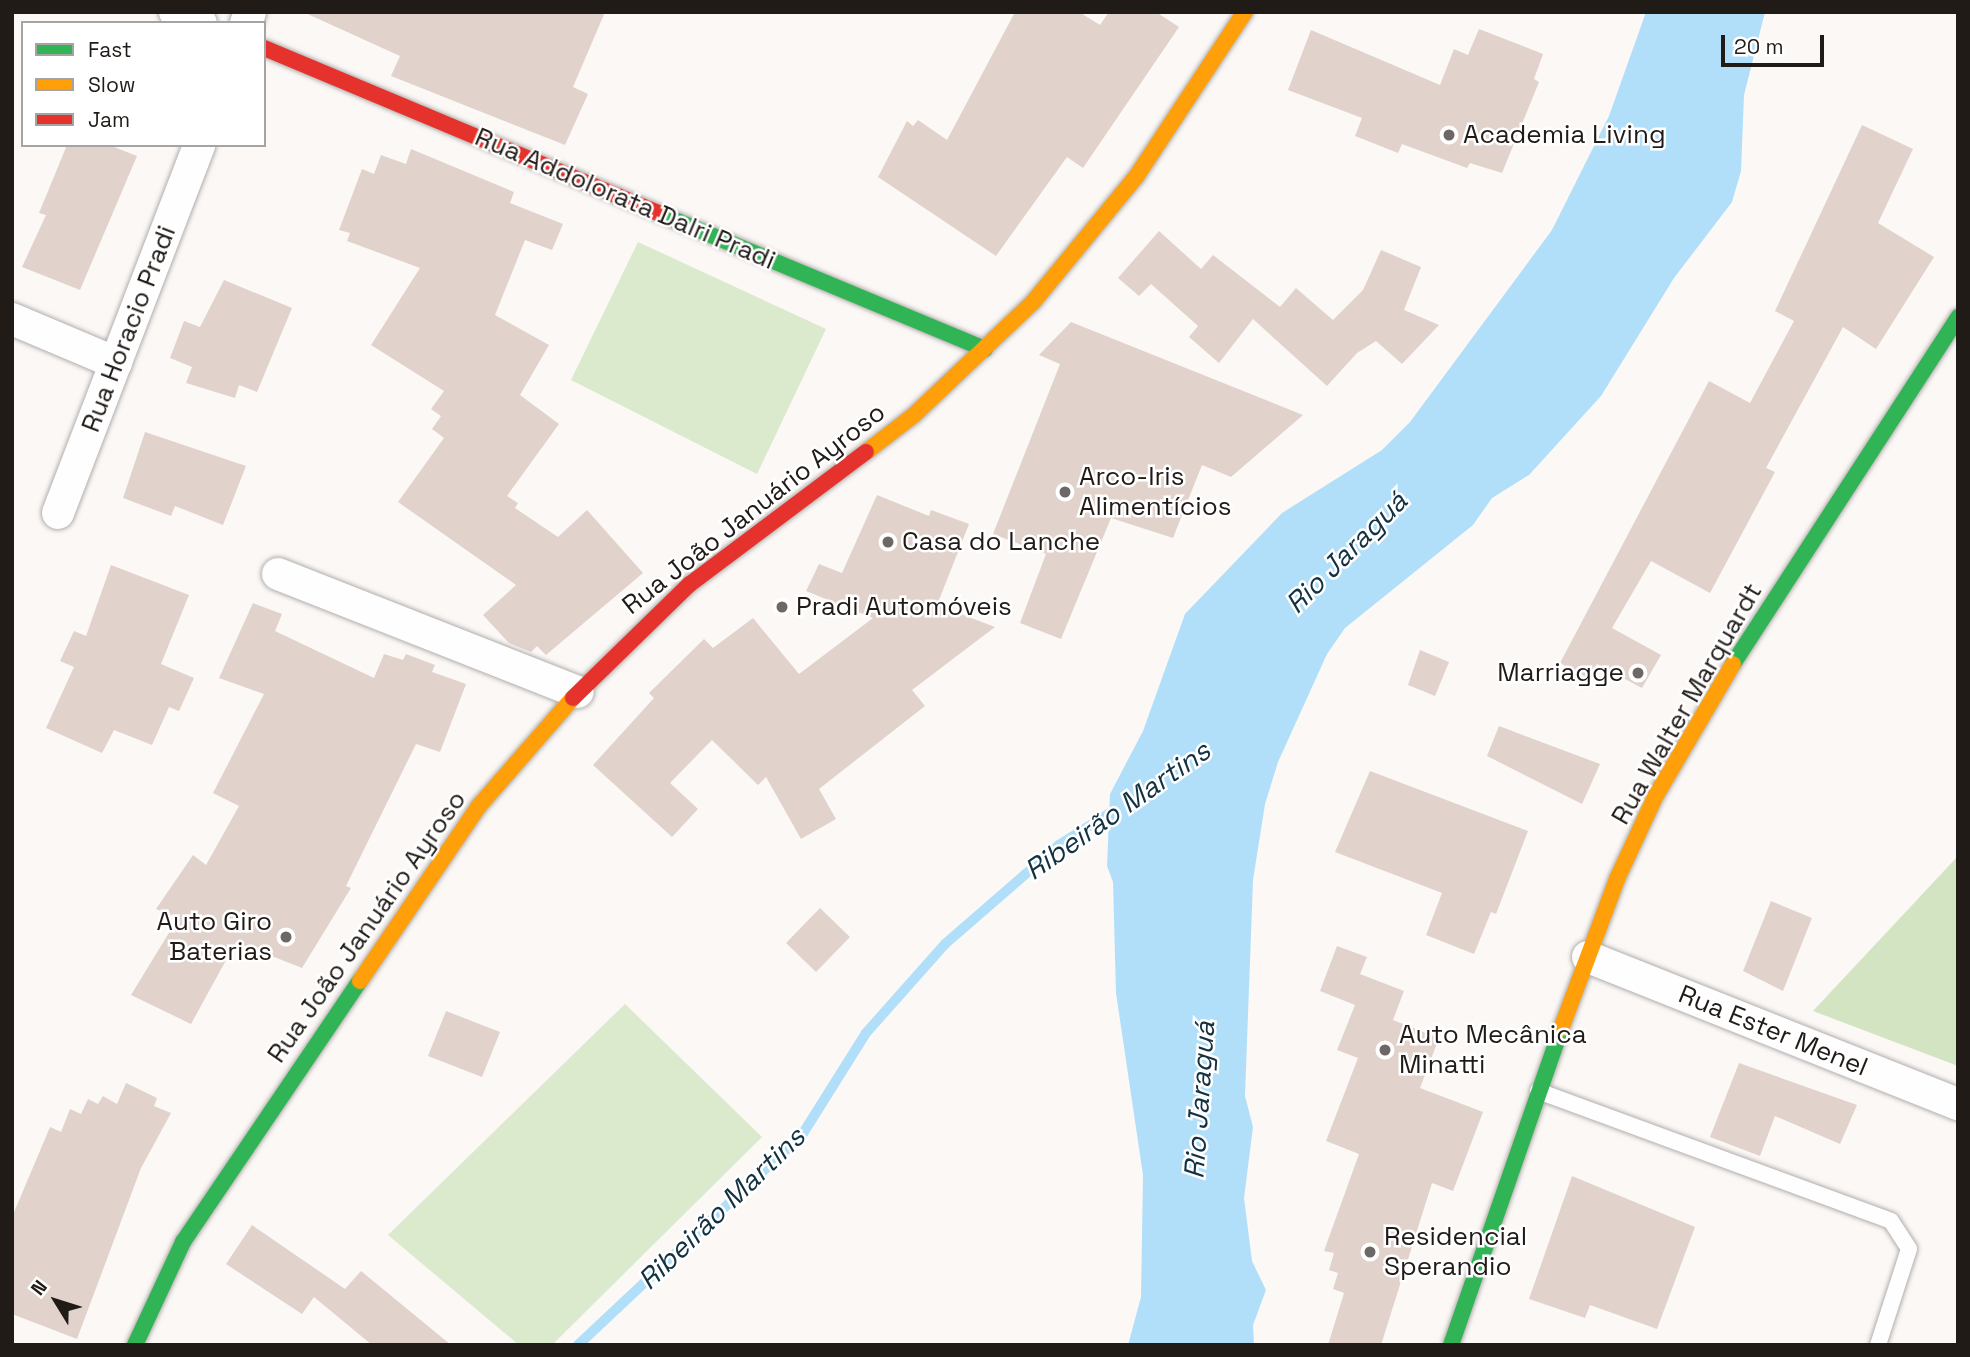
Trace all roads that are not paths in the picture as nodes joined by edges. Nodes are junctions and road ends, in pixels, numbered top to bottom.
1 (175, 12) edge
2 (1245, 12) edge
3 (196, 21) edge
4 (266, 49) edge
5 (198, 147) edge
6 (1958, 317) edge
7 (12, 318) edge
8 (985, 349) junction
9 (116, 363) junction
10 (58, 513) dead end
11 (278, 574) dead end
12 (578, 692) junction
13 (1588, 957) junction
14 (1538, 1091) junction
15 (1958, 1104) edge
16 (135, 1345) edge
17 (1451, 1345) edge
18 (1878, 1345) edge

1 - 3 street
2 - 8 main road, Rua João Januário Ayroso
4 - 8 main road, Rua Addolorata Dalri Pradi
5 - 9 street, Rua Horacio Pradi
6 - 13 main road, Rua Walter Marquardt
7 - 9 street
8 - 12 main road, Rua João Januário Ayroso
9 - 10 street, Rua Horacio Pradi
11 - 12 street
12 - 16 main road, Rua João Januário Ayroso
13 - 14 main road, Rua Walter Marquardt
13 - 15 street, Rua Ester Menel
14 - 17 main road, Rua Walter Marquardt
14 - 18 lane

